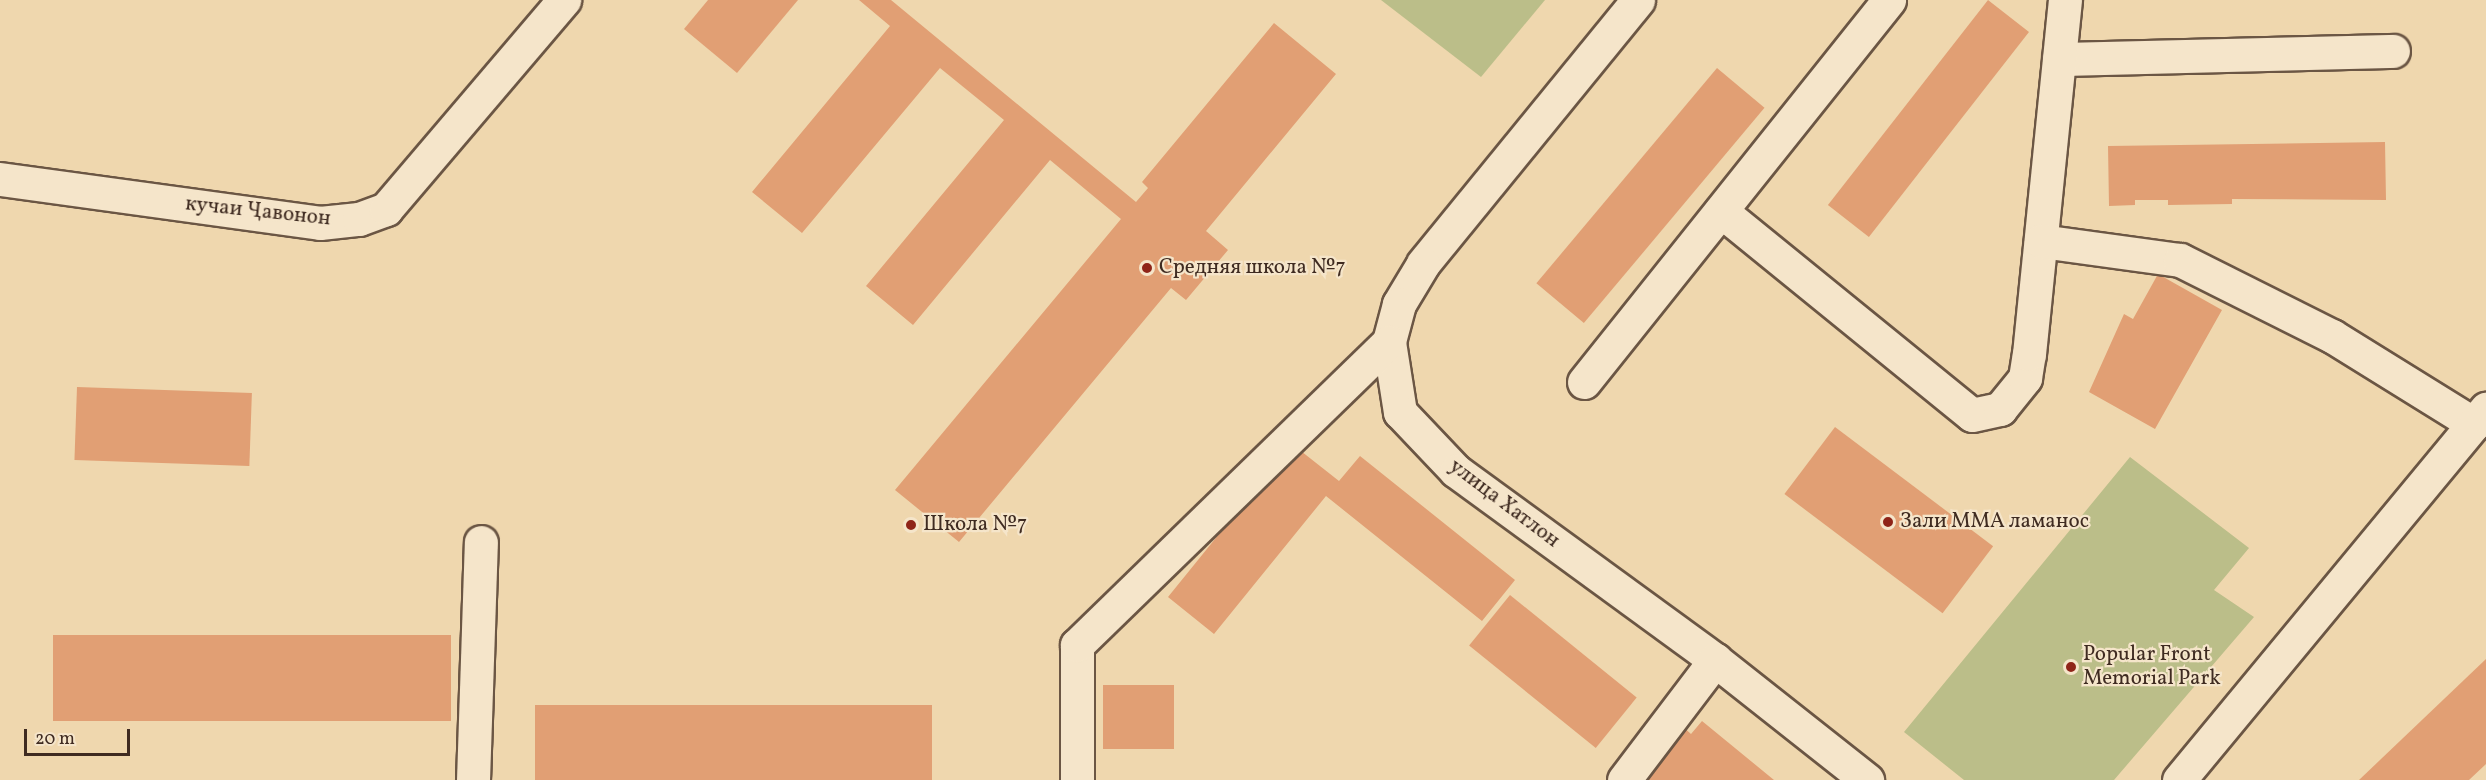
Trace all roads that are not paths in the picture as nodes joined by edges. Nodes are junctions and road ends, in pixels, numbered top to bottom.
1 (564, 0) edge
2 (1638, 0) edge
3 (1889, 0) edge
4 (2065, 0) edge
5 (2393, 51) dead end
6 (2059, 59) junction
7 (0, 179) edge
8 (1721, 211) junction
9 (2041, 241) junction
10 (1389, 342) junction
11 (1584, 382) dead end
12 (2480, 416) edge
13 (481, 542) dead end
14 (1715, 660) junction
15 (473, 780) edge
16 (1077, 780) edge
17 (1624, 780) edge
18 (1867, 780) edge
19 (2179, 780) edge

1 - 7 street, кучаи Ҷавонон
2 - 10 street, улица Хатлон
3 - 8 street
4 - 6 street
5 - 6 street
6 - 9 street
8 - 9 street
8 - 11 street
9 - 12 street
10 - 14 street, улица Хатлон
10 - 16 street
12 - 19 street
13 - 15 street
14 - 17 street
14 - 18 street, улица Хатлон

